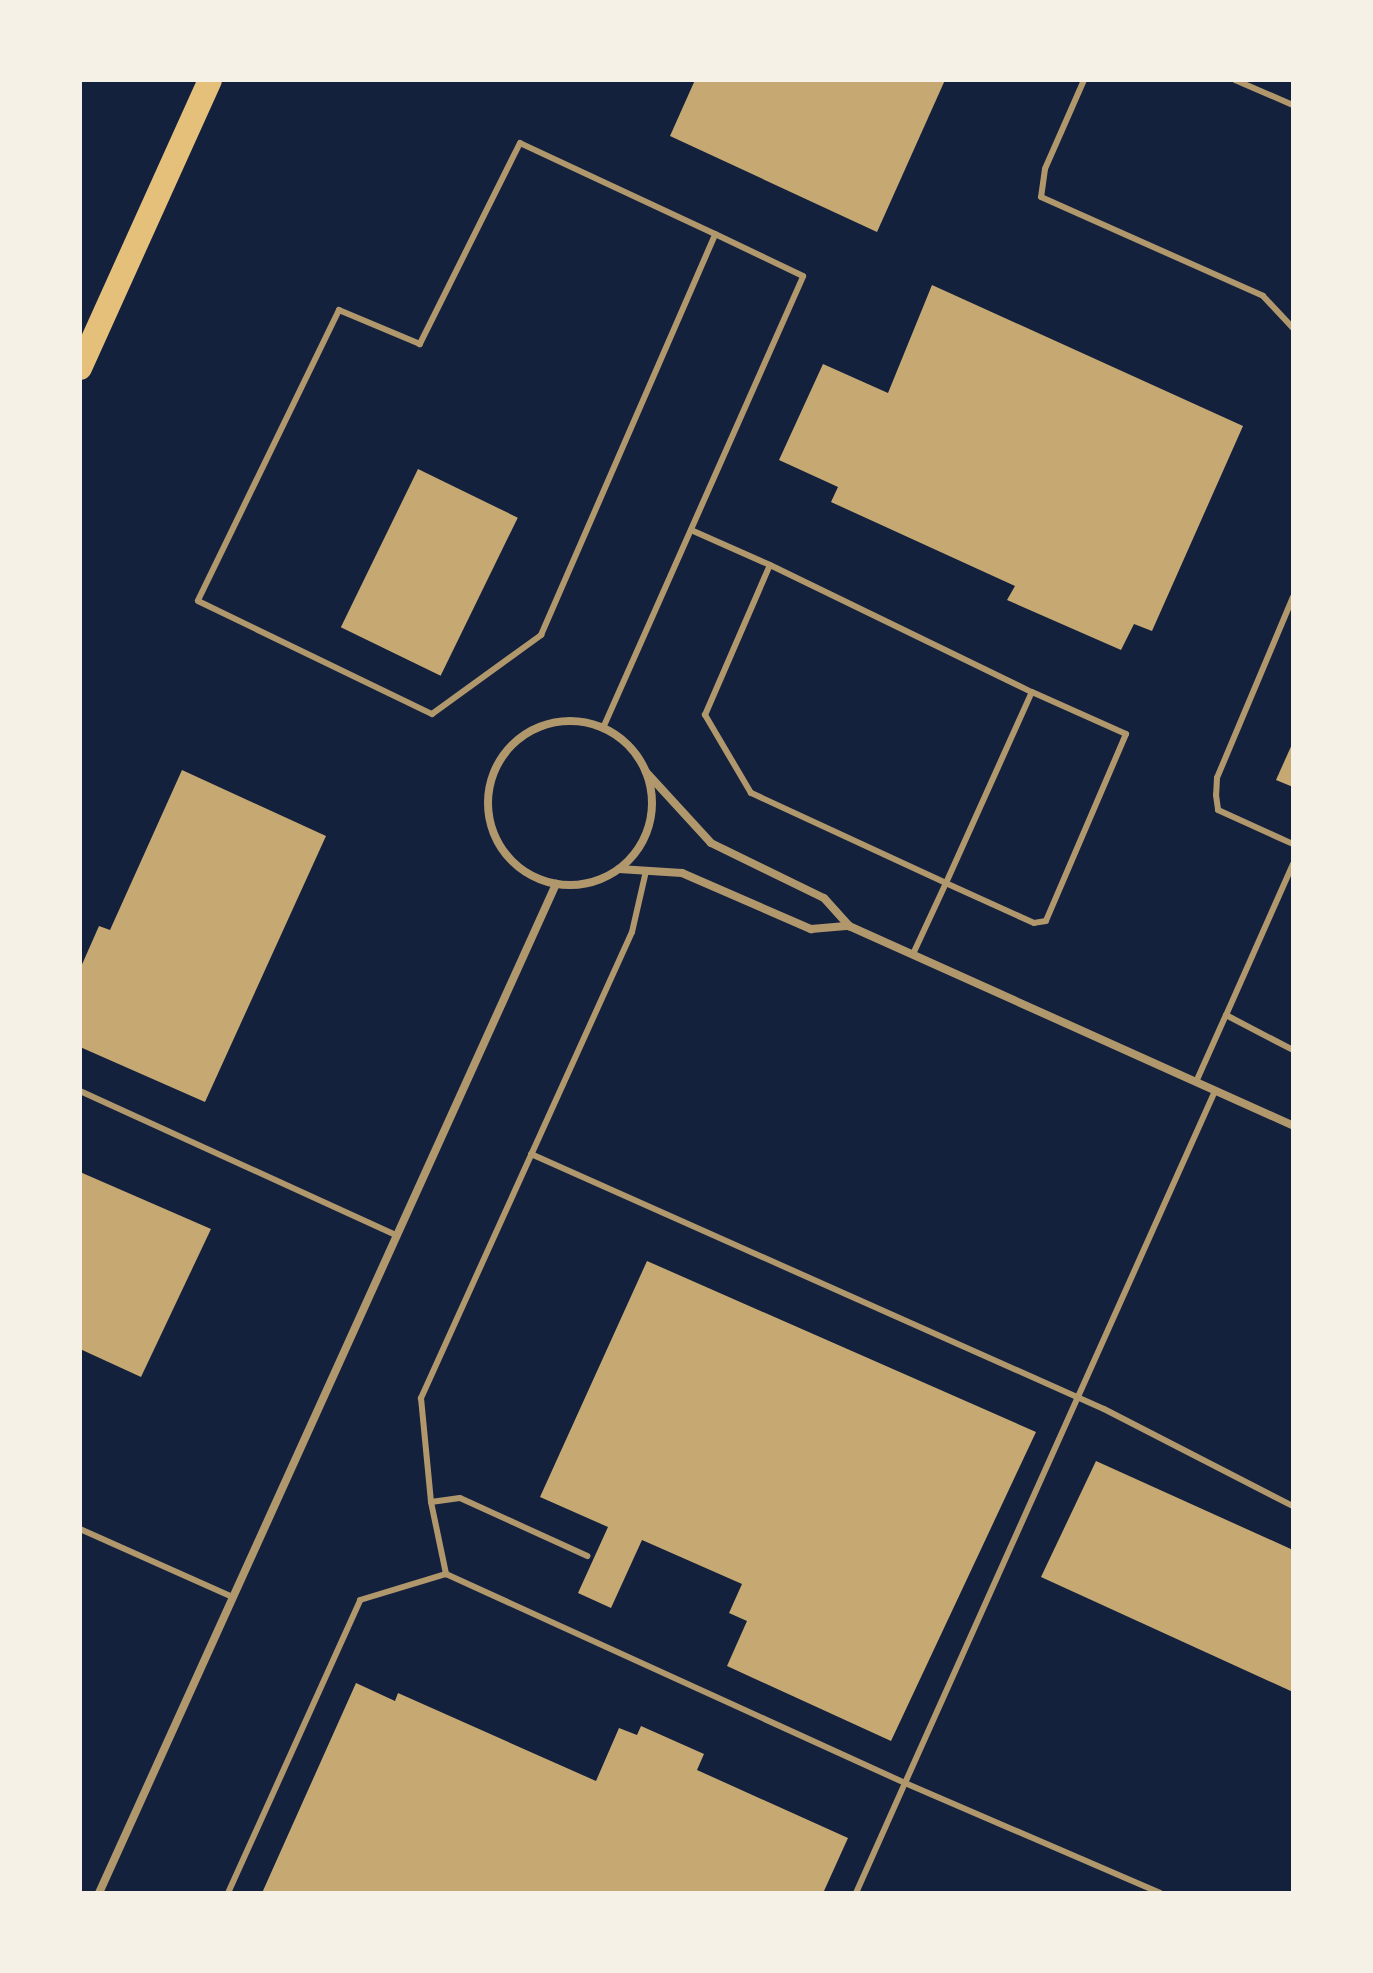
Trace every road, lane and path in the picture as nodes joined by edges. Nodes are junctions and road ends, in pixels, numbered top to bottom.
1 (210, 80) edge
2 (1084, 80) edge
3 (1235, 80) edge
4 (1293, 105) edge
5 (715, 234) junction
6 (1293, 328) edge
7 (80, 368) edge
8 (691, 530) junction
9 (770, 565) junction
10 (1293, 597) edge
11 (1032, 692) junction
12 (603, 728) junction
13 (646, 772) junction
14 (1293, 844) edge
15 (1293, 864) edge
16 (619, 869) junction
17 (646, 871) junction
18 (946, 883) junction
19 (556, 884) junction
20 (849, 926) junction
21 (913, 954) junction
22 (1226, 1015) junction
23 (1293, 1050) edge
24 (1196, 1082) junction
25 (80, 1091) edge
26 (1215, 1091) junction
27 (1293, 1126) edge
28 (531, 1154) junction
29 (396, 1235) junction
30 (1077, 1397) junction
31 (431, 1502) junction
32 (1293, 1506) edge
33 (80, 1529) edge
34 (587, 1556) dead end
35 (446, 1574) junction
36 (233, 1597) junction
37 (905, 1783) junction
38 (99, 1893) edge
39 (228, 1893) edge
40 (856, 1893) edge
41 (1160, 1893) edge

1 - 7 highway
2 - 6 lane
3 - 4 lane
5 - 5 lane
5 - 8 lane
8 - 9 lane
8 - 12 lane
9 - 11 lane
9 - 18 lane
10 - 14 lane
11 - 18 lane
11 - 18 lane
12 - 13 street
12 - 19 street
13 - 16 street
13 - 20 street
15 - 22 lane
16 - 17 street
16 - 19 street
17 - 20 street
17 - 28 lane
18 - 21 lane
19 - 29 street
20 - 21 street
21 - 24 street
22 - 23 lane
22 - 24 lane
24 - 26 street
25 - 29 lane
26 - 27 street
26 - 30 lane
28 - 30 lane
28 - 31 lane
29 - 36 street
30 - 32 lane
30 - 37 lane
31 - 34 lane
31 - 35 lane
33 - 36 lane
35 - 37 lane
35 - 39 lane
36 - 38 street
37 - 40 lane
37 - 41 lane

